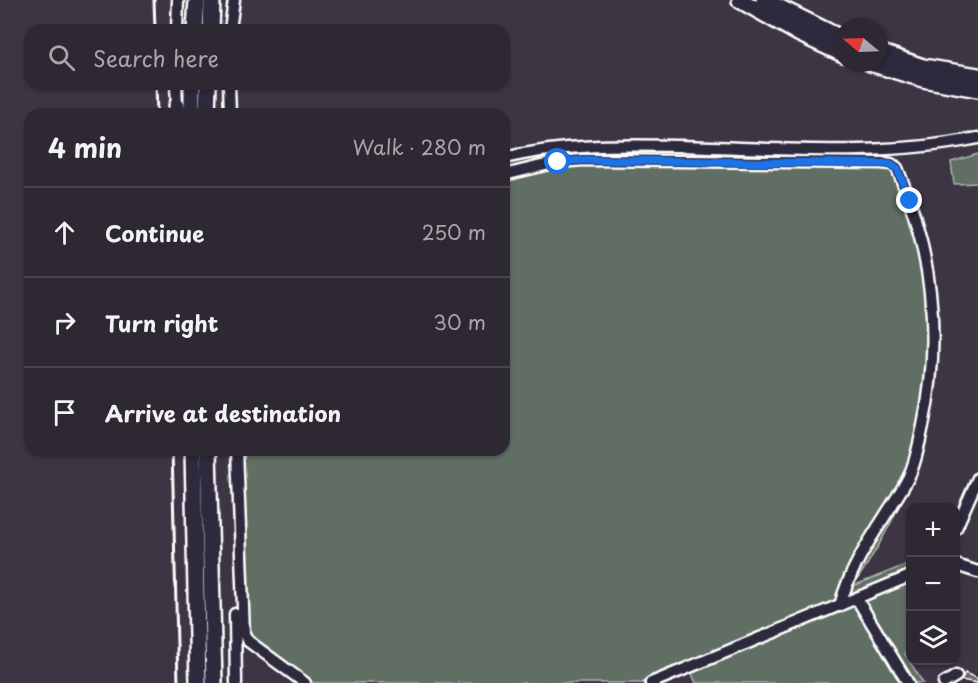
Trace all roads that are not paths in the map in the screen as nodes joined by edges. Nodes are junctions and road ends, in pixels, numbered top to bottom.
1 (178, 0) edge
2 (197, 0) edge
3 (212, 0) edge
4 (234, 0) edge
5 (740, 0) edge
6 (764, 0) edge
7 (177, 24) edge
8 (195, 24) edge
9 (210, 24) edge
10 (231, 24) edge
11 (834, 35) edge
12 (834, 50) edge
13 (888, 55) edge
14 (888, 68) edge
15 (978, 76) edge
16 (978, 89) edge
17 (176, 90) edge
18 (192, 90) edge
19 (208, 90) edge
20 (229, 90) edge
21 (177, 108) edge
22 (192, 108) edge
23 (207, 108) edge
24 (230, 108) edge
25 (978, 138) edge
26 (510, 157) edge
27 (510, 174) edge
28 (193, 456) edge
29 (208, 456) edge
30 (231, 456) edge
31 (237, 456) edge
32 (978, 478) edge
33 (960, 519) edge
34 (960, 566) edge
35 (978, 572) edge
36 (906, 578) edge
37 (857, 599) junction
38 (840, 606) junction
39 (956, 676) dead end
40 (198, 683) edge
41 (214, 683) edge
42 (236, 683) edge
43 (305, 683) edge
44 (651, 683) edge
45 (908, 683) edge
46 (944, 683) edge

1 - 7 street
2 - 8 highway
3 - 9 highway
4 - 10 street
5 - 12 highway
6 - 11 highway
13 - 15 highway
14 - 16 highway
17 - 21 street
18 - 22 highway
19 - 23 highway
20 - 24 street
25 - 26 street
27 - 38 street
28 - 40 highway
29 - 41 highway
30 - 42 street
31 - 43 street
32 - 33 street
34 - 35 street
36 - 37 street
37 - 38 street
37 - 45 street
38 - 44 street
39 - 46 street

